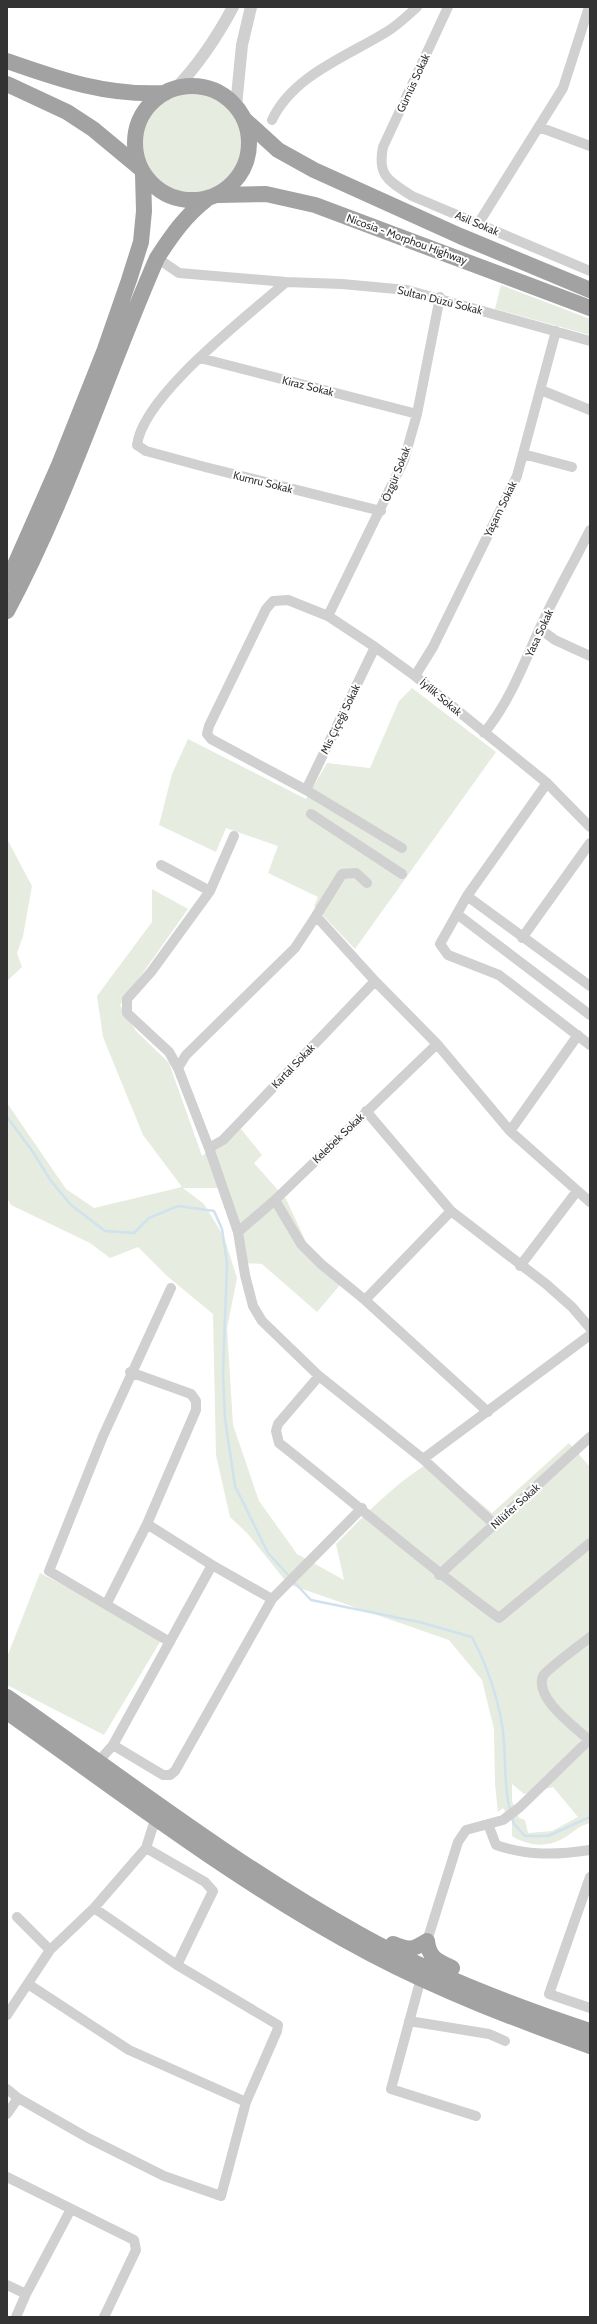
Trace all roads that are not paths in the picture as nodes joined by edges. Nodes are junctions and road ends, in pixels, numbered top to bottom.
1 (233, 7) edge
2 (251, 7) edge
3 (417, 7) edge
4 (448, 7) edge
5 (589, 7) edge
6 (7, 61) edge
7 (7, 84) edge
8 (171, 90) junction
9 (236, 106) junction
10 (245, 120) junction
11 (272, 120) dead end
12 (538, 127) junction
13 (590, 146) edge
14 (380, 159) joint
15 (142, 171) junction
16 (213, 197) junction
17 (478, 224) junction
18 (157, 258) junction
19 (590, 271) edge
20 (286, 282) junction
21 (590, 290) edge
22 (440, 297) junction
23 (590, 308) edge
24 (556, 331) junction
25 (590, 341) edge
26 (200, 358) junction
27 (541, 390) junction
28 (590, 410) edge
29 (417, 414) junction
30 (523, 454) junction
31 (572, 467) dead end
32 (381, 511) junction
33 (590, 530) edge
34 (586, 548) edge
35 (7, 583) edge
36 (7, 611) edge
37 (328, 616) junction
38 (540, 629) junction
39 (375, 647) junction
40 (590, 656) edge
41 (415, 676) junction
42 (484, 733) junction
43 (548, 783) junction
44 (306, 790) junction
45 (311, 814) dead end
46 (590, 827) edge
47 (234, 836) dead end
48 (590, 843) edge
49 (402, 848) dead end
50 (161, 865) dead end
51 (402, 874) dead end
52 (367, 882) dead end
53 (210, 891) junction
54 (467, 896) junction
55 (457, 914) junction
56 (316, 916) junction
57 (522, 938) junction
58 (375, 981) junction
59 (590, 986) edge
60 (590, 1015) edge
61 (578, 1035) junction
62 (437, 1044) junction
63 (590, 1045) edge
64 (178, 1068) junction
65 (366, 1111) junction
66 (510, 1131) junction
67 (209, 1148) junction
68 (577, 1191) junction
69 (275, 1200) junction
70 (590, 1202) edge
71 (451, 1211) junction
72 (238, 1232) junction
73 (520, 1266) junction
74 (171, 1288) dead end
75 (365, 1300) junction
76 (590, 1328) edge
77 (590, 1335) edge
78 (130, 1372) junction
79 (319, 1376) junction
80 (488, 1412) junction
81 (590, 1437) edge
82 (423, 1459) junction
83 (362, 1508) junction
84 (147, 1524) junction
85 (494, 1524) junction
86 (590, 1543) edge
87 (212, 1565) junction
88 (440, 1575) junction
89 (274, 1596) junction
90 (107, 1603) junction
91 (590, 1637) edge
92 (170, 1642) junction
93 (7, 1697) edge
94 (7, 1712) edge
95 (590, 1739) edge
96 (113, 1745) junction
97 (99, 1761) junction
98 (157, 1819) junction
99 (488, 1824) junction
100 (212, 1844) junction
101 (146, 1848) junction
102 (590, 1850) edge
103 (590, 1877) edge
104 (94, 1908) junction
105 (17, 1917) dead end
106 (427, 1940) junction
107 (50, 1950) junction
108 (177, 1965) junction
109 (421, 1978) junction
110 (28, 1984) junction
111 (590, 2008) edge
112 (7, 2015) edge
113 (409, 2021) junction
114 (590, 2026) edge
115 (590, 2031) edge
116 (505, 2041) dead end
117 (590, 2046) edge
118 (7, 2089) edge
119 (18, 2098) junction
120 (246, 2102) junction
121 (7, 2114) edge
122 (476, 2116) dead end
123 (7, 2177) edge
124 (71, 2209) junction
125 (7, 2285) edge
126 (26, 2294) junction
127 (16, 2317) edge
128 (104, 2317) edge

1 - 8 street
2 - 9 street
3 - 11 street
4 - 14 street, Gümüs Sokak
5 - 12 street
6 - 8 highway
7 - 15 highway
8 - 9 highway
8 - 15 highway
9 - 10 highway
10 - 16 highway
10 - 21 highway, Nicosia - Morphou Highway
12 - 13 street
12 - 17 street
14 - 17 street, Asil Sokak
15 - 16 highway
15 - 35 highway
16 - 18 highway
16 - 23 highway, Nicosia - Morphou Highway
17 - 19 street, Asil Sokak
18 - 20 street, Sultan Düzü Sokak
18 - 36 highway
20 - 22 street, Sultan Düzü Sokak
20 - 26 street
22 - 24 street, Sultan Düzü Sokak
22 - 29 street, Özgür Sokak
24 - 25 street, Sultan Düzü Sokak
24 - 27 street, Yaşam Sokak
26 - 29 street, Kiraz Sokak
26 - 32 street, Kumru Sokak
27 - 28 street
27 - 30 street, Yaşam Sokak
29 - 32 street, Özgür Sokak
30 - 31 street
30 - 41 street, Yaşam Sokak
32 - 37 street, Özgür Sokak
33 - 34 street, Yasa Sokak
34 - 38 street, Yasa Sokak
37 - 39 street, İyilik Sokak
37 - 44 street, İyilik Sokak
38 - 40 street
38 - 42 street, Yasa Sokak
39 - 41 street, İyilik Sokak
39 - 44 street, Mis Çiçeği Sokak
41 - 42 street, İyilik Sokak
42 - 43 street, İyilik Sokak
43 - 46 street, İyilik Sokak
43 - 54 street
44 - 49 street
45 - 51 street
47 - 53 street
48 - 57 street
50 - 53 street
52 - 56 street
53 - 64 street
54 - 55 street
54 - 57 street
55 - 60 street
55 - 61 street
56 - 58 street
56 - 64 street
57 - 59 street
58 - 62 street
58 - 67 street, Kartal Sokak
61 - 63 street
61 - 66 street
62 - 65 street, Kelebek Sokak
62 - 66 street
64 - 67 street
65 - 69 street, Kelebek Sokak
65 - 71 street
66 - 68 street
67 - 72 street
68 - 70 street
68 - 73 street
69 - 72 street, Kelebek Sokak
69 - 75 street
71 - 73 street
71 - 75 street
72 - 79 street
73 - 76 street
74 - 78 street
75 - 80 street
77 - 80 street
78 - 84 street
78 - 90 street
79 - 82 street
79 - 83 street
80 - 82 street
81 - 85 street, Nilüfer Sokak
82 - 85 street
83 - 88 street
83 - 89 street
84 - 87 street
84 - 90 street
85 - 88 street, Nilüfer Sokak
86 - 88 street
87 - 89 street
87 - 92 street
89 - 96 street
90 - 92 street
91 - 95 street
92 - 96 street
93 - 97 highway
94 - 98 highway
95 - 99 street
96 - 97 street
97 - 100 highway
98 - 101 street
98 - 109 highway
99 - 102 street
99 - 106 street
100 - 106 highway
100 - 115 highway
101 - 104 street
101 - 108 street
103 - 111 street
104 - 107 street
104 - 108 street
105 - 107 street
106 - 114 highway
107 - 110 street
108 - 120 street
109 - 113 street
109 - 117 highway
110 - 112 street
110 - 120 street
113 - 116 street
113 - 122 street
118 - 119 street
119 - 120 street
119 - 121 street
123 - 124 street
124 - 126 street
124 - 128 street
125 - 126 street
126 - 127 street

